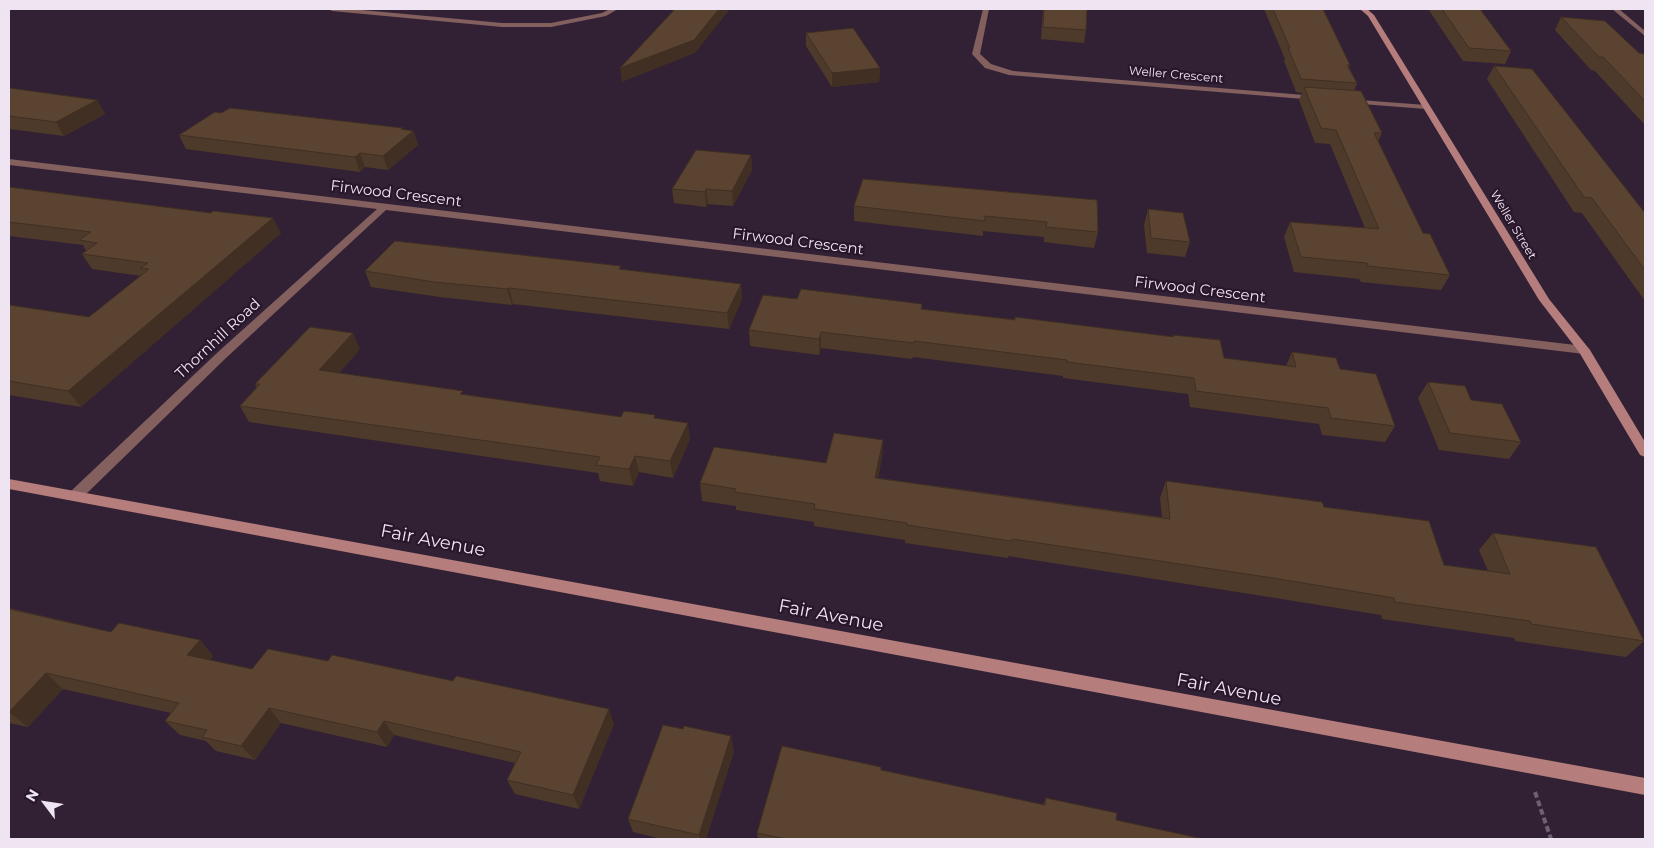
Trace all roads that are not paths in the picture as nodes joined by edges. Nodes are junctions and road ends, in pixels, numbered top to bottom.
1 (332, 9) edge
2 (615, 9) edge
3 (986, 9) edge
4 (1363, 9) edge
5 (1615, 9) edge
6 (1630, 21) junction
7 (1645, 22) edge
8 (1645, 34) edge
9 (1326, 99) edge
10 (1336, 100) edge
11 (1426, 107) junction
12 (9, 162) edge
13 (383, 208) junction
14 (1584, 350) junction
15 (1645, 452) edge
16 (9, 484) edge
17 (76, 494) junction
18 (1645, 786) edge

1 - 2 street
3 - 9 street, Weller Crescent
4 - 11 street, Weller Street
5 - 6 street
6 - 7 street
6 - 8 street
10 - 11 street
11 - 14 street, Weller Street
12 - 13 street, Firwood Crescent
13 - 14 street, Firwood Crescent
13 - 17 street, Thornhill Road
14 - 15 street, Weller Street
16 - 17 street, Fair Avenue
17 - 18 street, Fair Avenue

